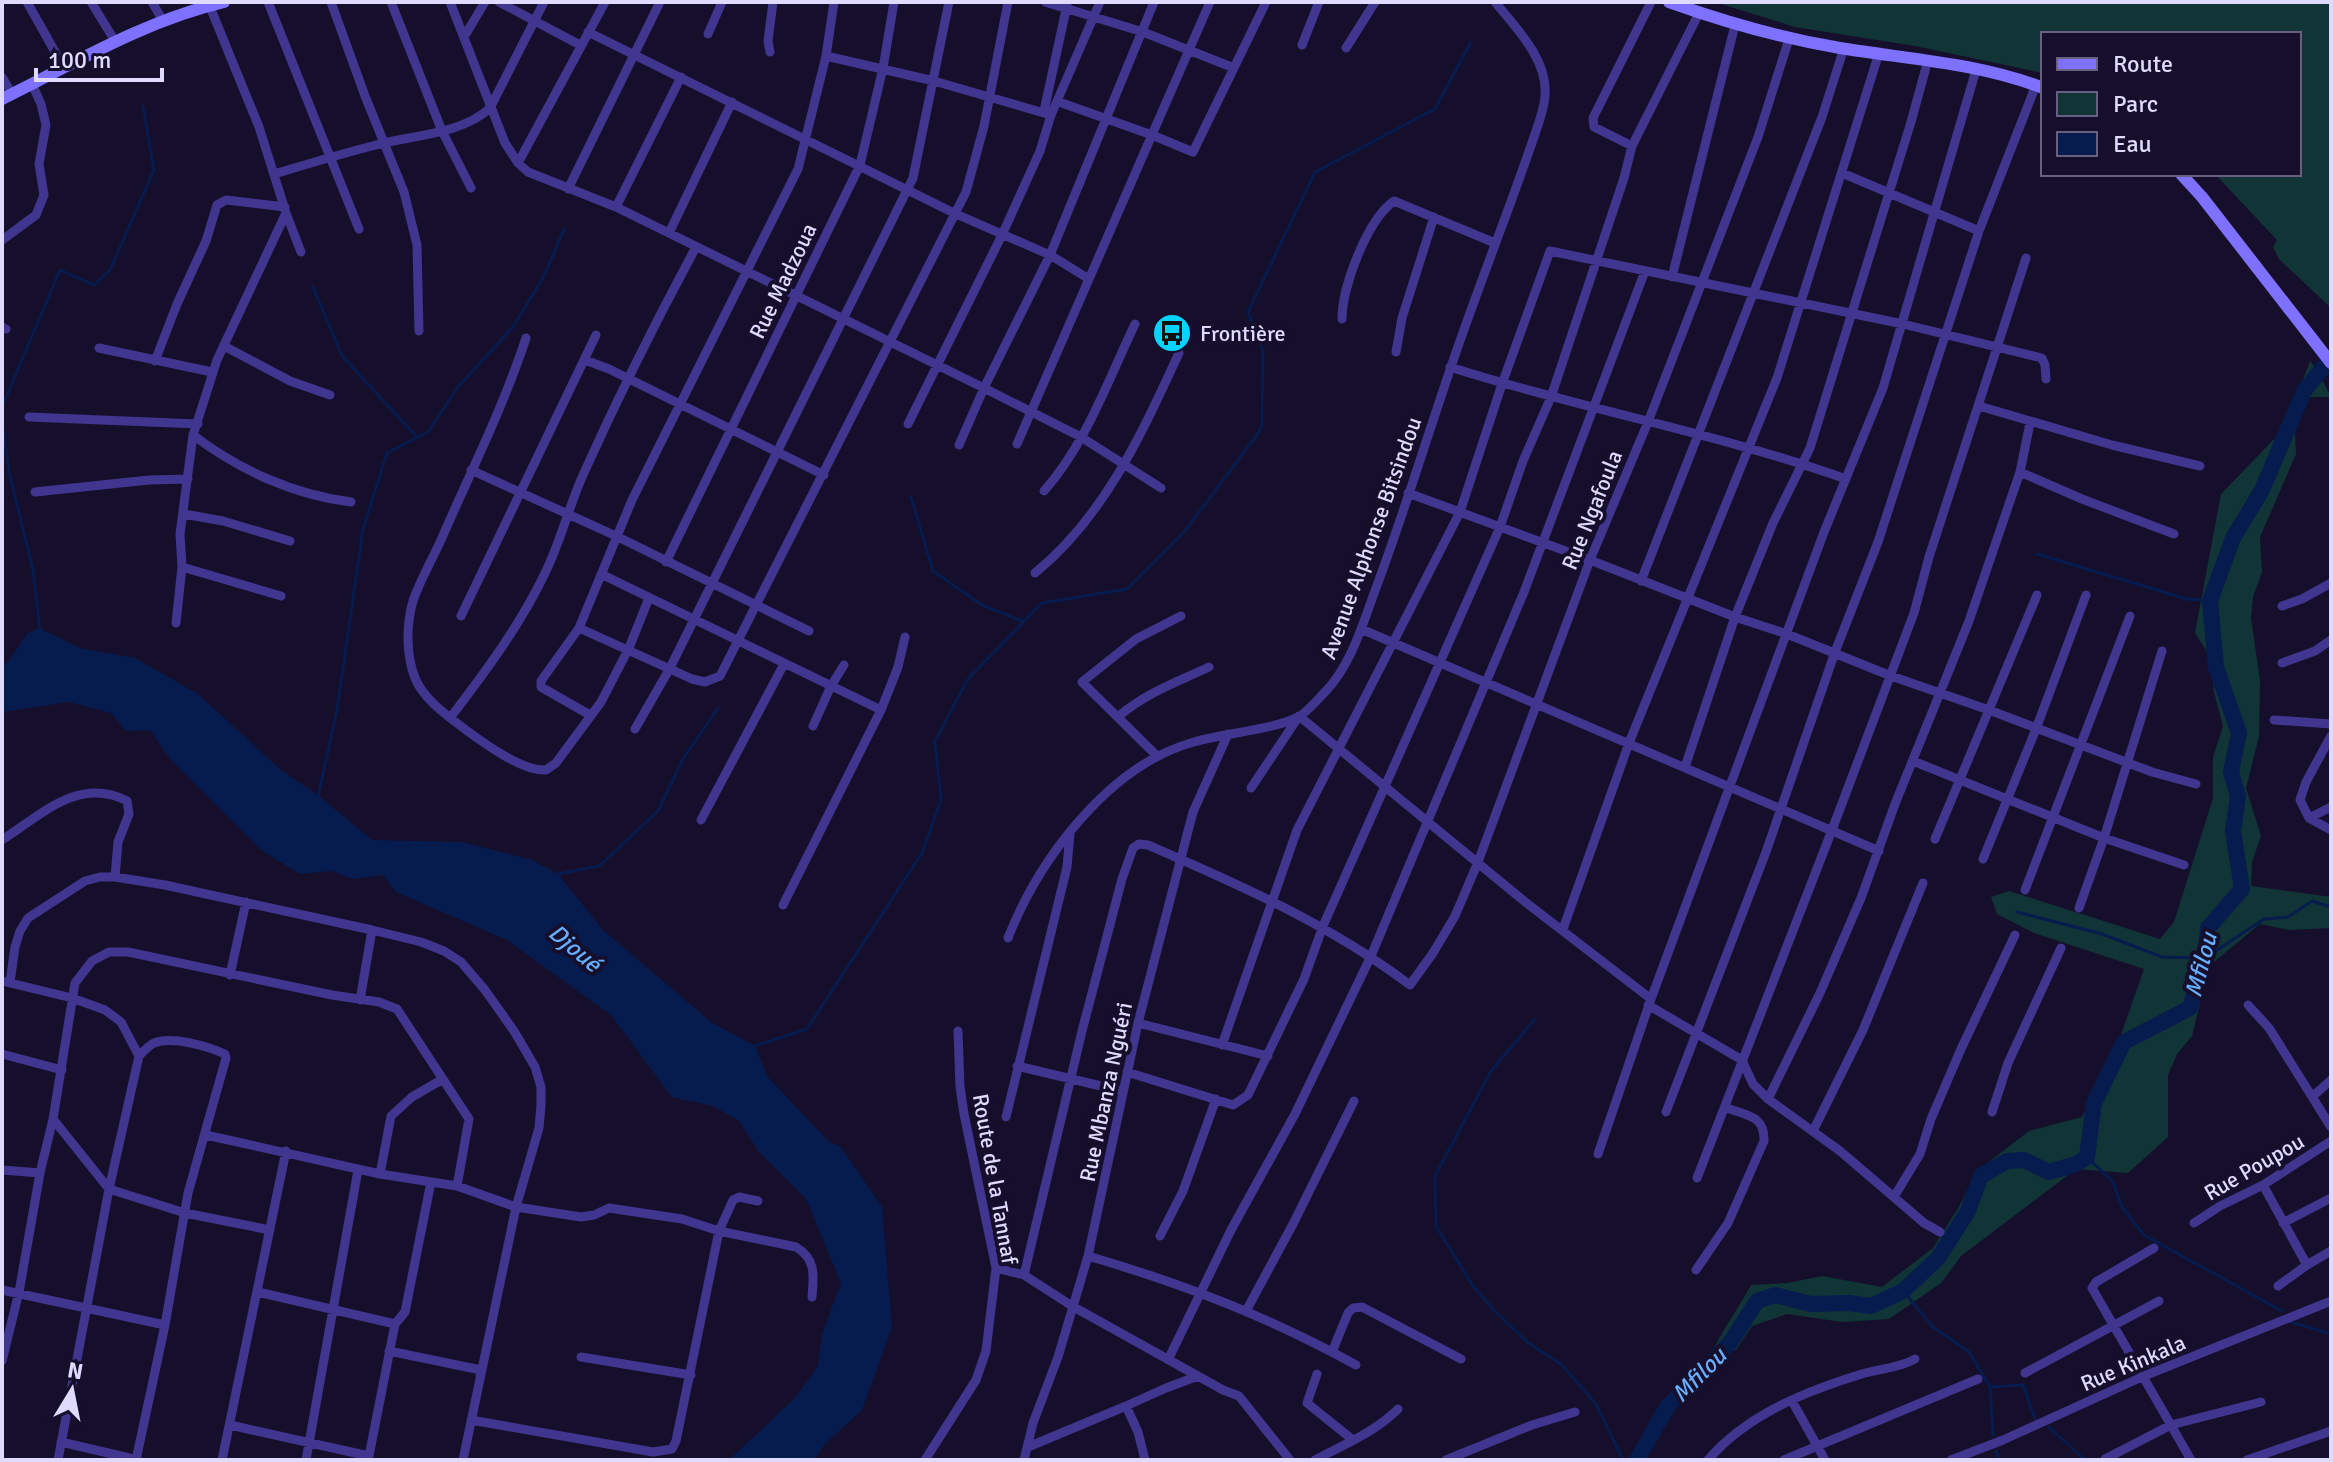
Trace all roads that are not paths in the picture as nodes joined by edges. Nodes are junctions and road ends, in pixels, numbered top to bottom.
1 (27, 2) edge
2 (91, 2) edge
3 (152, 2) edge
4 (224, 2) edge
5 (268, 2) edge
6 (331, 2) edge
7 (391, 2) edge
8 (450, 2) edge
9 (485, 2) edge
10 (499, 2) edge
11 (544, 2) edge
12 (605, 2) edge
13 (660, 2) edge
14 (722, 2) edge
15 (773, 2) edge
16 (834, 2) edge
17 (894, 2) edge
18 (949, 2) edge
19 (1008, 2) edge
20 (1045, 2) edge
21 (1100, 2) edge
22 (1154, 2) edge
23 (1210, 2) edge
24 (1266, 2) edge
25 (1319, 2) edge
26 (1375, 2) edge
27 (1495, 2) edge
28 (1651, 2) edge
29 (1669, 2) edge
30 (209, 4) edge
31 (1067, 5) edge
32 (1699, 13) junction
33 (1093, 17) junction
34 (535, 20) junction
35 (163, 21) junction
36 (1735, 25) junction
37 (588, 32) junction
38 (1143, 32) junction
39 (708, 34) dead end
40 (464, 37) junction
41 (1789, 39) junction
42 (115, 41) junction
43 (580, 45) junction
44 (1302, 45) dead end
45 (1346, 48) dead end
46 (1844, 48) junction
47 (1189, 50) junction
48 (770, 52) dead end
49 (634, 53) junction
50 (1879, 53) junction
51 (826, 56) junction
52 (1928, 60) junction
53 (63, 66) junction
54 (883, 68) junction
55 (1234, 68) junction
56 (1976, 70) junction
57 (2, 77) edge
58 (681, 77) junction
59 (934, 81) junction
60 (32, 84) junction
61 (2040, 86) edge
62 (7, 97) edge
63 (988, 97) junction
64 (732, 102) junction
65 (1059, 102) junction
66 (490, 108) junction
67 (1048, 113) junction
68 (1107, 119) junction
69 (442, 131) junction
70 (1152, 135) junction
71 (805, 137) junction
72 (385, 143) junction
73 (1632, 146) junction
74 (331, 158) junction
75 (518, 163) junction
76 (860, 165) junction
77 (1842, 173) junction
78 (274, 174) junction
79 (2183, 176) edge
80 (471, 188) dead end
81 (568, 189) junction
82 (908, 190) junction
83 (1890, 192) junction
84 (616, 207) junction
85 (286, 210) junction
86 (1934, 211) junction
87 (956, 214) junction
88 (1434, 217) junction
89 (359, 229) dead end
90 (1979, 231) junction
91 (669, 233) junction
92 (1002, 235) junction
93 (2, 240) edge
94 (1495, 243) junction
95 (696, 247) junction
96 (301, 252) dead end
97 (1050, 255) junction
98 (2026, 258) dead end
99 (1595, 261) junction
100 (1645, 271) junction
101 (747, 273) junction
102 (1672, 277) junction
103 (1089, 279) junction
104 (1702, 283) junction
105 (1752, 294) junction
106 (795, 296) junction
107 (1801, 304) junction
108 (1851, 314) junction
109 (843, 319) junction
110 (1342, 319) dead end
111 (1135, 324) dead end
112 (1903, 324) junction
113 (419, 331) dead end
114 (1946, 334) junction
115 (596, 335) dead end
116 (526, 338) dead end
117 (889, 343) junction
118 (224, 346) junction
119 (99, 348) dead end
120 (1997, 348) junction
121 (1396, 352) dead end
122 (1179, 353) dead end
123 (585, 360) junction
124 (155, 361) junction
125 (2331, 363) edge
126 (936, 366) junction
127 (1450, 367) junction
128 (212, 372) junction
129 (628, 379) junction
130 (2046, 379) dead end
131 (1502, 384) junction
132 (984, 388) junction
133 (330, 395) dead end
134 (1551, 397) junction
135 (678, 405) junction
136 (1979, 406) junction
137 (1595, 408) junction
138 (1031, 412) junction
139 (29, 417) dead end
140 (1648, 422) junction
141 (2030, 423) junction
142 (198, 424) junction
143 (908, 424) dead end
144 (729, 428) junction
145 (193, 435) junction
146 (1699, 435) junction
147 (1081, 437) junction
148 (1017, 444) dead end
149 (959, 445) dead end
150 (1748, 448) junction
151 (777, 452) junction
152 (1803, 464) junction
153 (1126, 465) junction
154 (2200, 466) dead end
155 (471, 470) junction
156 (2020, 472) junction
157 (824, 475) junction
158 (188, 479) junction
159 (1846, 479) junction
160 (1161, 488) dead end
161 (1044, 491) dead end
162 (35, 492) dead end
163 (521, 492) junction
164 (1408, 493) junction
165 (351, 502) dead end
166 (1460, 512) junction
167 (566, 513) junction
168 (184, 514) junction
169 (1500, 527) junction
170 (2174, 534) dead end
171 (616, 536) junction
172 (290, 541) dead end
173 (1542, 543) junction
174 (1590, 560) junction
175 (666, 562) junction
176 (182, 567) junction
177 (1035, 573) dead end
178 (601, 574) junction
179 (1641, 581) junction
180 (2331, 583) edge
181 (710, 584) junction
182 (2037, 595) dead end
183 (2086, 595) dead end
184 (281, 596) dead end
185 (649, 598) junction
186 (1689, 600) junction
187 (757, 606) junction
188 (2282, 606) dead end
189 (461, 616) dead end
190 (1181, 616) dead end
191 (2130, 616) dead end
192 (1735, 617) junction
193 (694, 619) junction
194 (176, 623) dead end
195 (579, 628) junction
196 (1361, 629) junction
197 (809, 631) dead end
198 (1787, 634) junction
199 (905, 637) dead end
200 (2331, 640) edge
201 (739, 642) junction
202 (1392, 642) junction
203 (629, 648) junction
204 (2162, 651) dead end
205 (1835, 652) junction
206 (1439, 663) junction
207 (2282, 663) dead end
208 (784, 664) junction
209 (844, 665) dead end
210 (1209, 667) dead end
211 (670, 668) junction
212 (1891, 676) junction
213 (1486, 683) junction
214 (831, 686) junction
215 (1939, 693) junction
216 (1535, 704) junction
217 (881, 710) junction
218 (1989, 710) junction
219 (590, 715) junction
220 (1119, 716) junction
221 (1299, 716) junction
222 (450, 718) junction
223 (2274, 720) dead end
224 (2331, 724) edge
225 (813, 726) dead end
226 (635, 729) dead end
227 (2036, 729) junction
228 (1228, 734) junction
229 (2331, 736) edge
230 (1629, 743) junction
231 (2081, 746) junction
232 (1337, 749) junction
233 (2326, 754) edge
234 (1157, 756) junction
235 (1913, 761) junction
236 (2128, 763) junction
237 (1685, 767) junction
238 (1960, 781) junction
239 (2196, 784) dead end
240 (1730, 786) junction
241 (1386, 787) junction
242 (1251, 788) dead end
243 (2007, 799) junction
244 (1779, 807) junction
245 (2331, 807) edge
246 (2309, 818) junction
247 (2054, 819) junction
248 (701, 820) dead end
249 (1429, 821) junction
250 (1832, 830) junction
251 (2331, 830) edge
252 (1070, 833) junction
253 (2104, 838) junction
254 (1935, 839) dead end
255 (2, 840) edge
256 (1879, 851) junction
257 (1181, 859) junction
258 (1983, 859) dead end
259 (1478, 862) junction
260 (2184, 865) dead end
261 (115, 877) junction
262 (1923, 883) dead end
263 (2025, 890) dead end
264 (1273, 900) junction
265 (246, 902) junction
266 (783, 905) dead end
267 (2079, 908) dead end
268 (1323, 926) junction
269 (1563, 929) junction
270 (372, 930) junction
271 (2015, 935) dead end
272 (1008, 938) dead end
273 (2061, 948) dead end
274 (1371, 956) junction
275 (230, 975) junction
276 (6, 982) edge
277 (72, 998) junction
278 (360, 1000) junction
279 (1650, 1002) junction
280 (2248, 1005) dead end
281 (1138, 1023) junction
282 (958, 1031) dead end
283 (1695, 1032) junction
284 (1222, 1045) junction
285 (2, 1054) edge
286 (139, 1056) junction
287 (1268, 1056) junction
288 (1742, 1060) junction
289 (1017, 1066) junction
290 (62, 1070) junction
291 (1127, 1072) junction
292 (1071, 1078) junction
293 (443, 1079) junction
294 (2331, 1080) edge
295 (1122, 1091) junction
296 (2312, 1097) junction
297 (1216, 1099) junction
298 (1768, 1099) junction
299 (1354, 1101) dead end
300 (1725, 1107) junction
301 (1666, 1112) dead end
302 (1992, 1112) dead end
303 (1006, 1117) dead end
304 (53, 1119) junction
305 (2331, 1127) edge
306 (1813, 1131) junction
307 (206, 1135) junction
308 (2331, 1141) edge
309 (286, 1151) junction
310 (1598, 1154) dead end
311 (2, 1170) edge
312 (358, 1170) junction
313 (40, 1173) junction
314 (380, 1174) junction
315 (1697, 1178) dead end
316 (431, 1182) junction
317 (2263, 1185) junction
318 (457, 1186) junction
319 (109, 1189) junction
320 (1894, 1197) junction
321 (2331, 1198) edge
322 (758, 1201) dead end
323 (516, 1207) junction
324 (185, 1213) junction
325 (2194, 1223) dead end
326 (2283, 1223) junction
327 (270, 1230) junction
328 (719, 1231) junction
329 (1940, 1232) dead end
330 (1160, 1236) dead end
331 (2154, 1248) dead end
332 (2331, 1251) edge
333 (1088, 1256) junction
334 (2307, 1265) junction
335 (996, 1268) junction
336 (1696, 1270) dead end
337 (1024, 1275) junction
338 (2278, 1286) dead end
339 (2, 1290) edge
340 (1201, 1291) junction
341 (19, 1292) junction
342 (258, 1292) junction
343 (812, 1297) dead end
344 (2159, 1301) dead end
345 (2331, 1301) edge
346 (1072, 1306) junction
347 (88, 1307) junction
348 (332, 1307) junction
349 (1246, 1311) junction
350 (395, 1324) junction
351 (165, 1325) junction
352 (2116, 1325) junction
353 (389, 1351) junction
354 (1332, 1352) junction
355 (581, 1357) dead end
356 (1461, 1359) dead end
357 (1915, 1359) dead end
358 (1168, 1360) junction
359 (2, 1361) edge
360 (1356, 1365) dead end
361 (2025, 1373) dead end
362 (1317, 1374) dead end
363 (480, 1375) junction
364 (691, 1375) junction
365 (1198, 1376) junction
366 (2144, 1376) junction
367 (1978, 1379) dead end
368 (1792, 1401) junction
369 (2261, 1402) dead end
370 (1126, 1406) junction
371 (1398, 1409) dead end
372 (1575, 1412) dead end
373 (471, 1420) junction
374 (230, 1425) junction
375 (2171, 1425) junction
376 (2331, 1431) edge
377 (1353, 1440) junction
378 (61, 1442) junction
379 (309, 1444) junction
380 (1818, 1445) junction
381 (1026, 1456) edge
382 (2105, 1459) edge
383 (58, 1460) edge
384 (137, 1460) edge
385 (222, 1460) edge
386 (306, 1460) edge
387 (463, 1460) edge
388 (925, 1460) edge
389 (1145, 1460) edge
390 (1290, 1460) edge
391 (1315, 1460) edge
392 (1446, 1460) edge
393 (1708, 1460) edge
394 (1784, 1460) edge
395 (1825, 1460) edge
396 (1951, 1460) edge
397 (2191, 1460) edge
398 (2247, 1460) edge

1 - 53 street
2 - 42 street
3 - 35 street
4 - 30 street
5 - 74 street
6 - 72 street
7 - 69 street
8 - 40 street
9 - 40 street
10 - 34 street
11 - 34 street
12 - 37 street
13 - 49 street
14 - 39 street
15 - 48 street
16 - 51 street
17 - 54 street, Rue Madzoua
18 - 59 street
19 - 63 street
20 - 31 street
21 - 33 street
22 - 38 street
23 - 47 street
24 - 55 street
25 - 44 street
26 - 45 street
27 - 94 street, Avenue Alphonse Bitsindou
28 - 73 street
29 - 32 street
30 - 35 street
30 - 78 street
31 - 33 street
31 - 67 street
32 - 36 street
32 - 73 street
33 - 38 street
33 - 65 street
34 - 43 street
34 - 66 street
35 - 42 street
36 - 41 street
36 - 102 street
37 - 43 street
37 - 49 street
38 - 47 street
38 - 68 street
40 - 66 street
41 - 46 street
41 - 104 street, Rue Ngafoula
42 - 53 street
43 - 75 street
46 - 50 street
46 - 105 street
47 - 55 street
47 - 70 street
49 - 58 street
49 - 81 street
50 - 52 street
50 - 77 street
51 - 54 street
51 - 71 street
52 - 56 street
52 - 83 street
53 - 60 street
54 - 59 street
54 - 76 street, Rue Madzoua
55 - 70 street
56 - 61 street
56 - 86 street
57 - 62 street
58 - 64 street
58 - 84 street
59 - 63 street
59 - 82 street
60 - 62 street
60 - 93 street
61 - 90 street
63 - 67 street
63 - 87 street
64 - 71 street
64 - 91 street
65 - 67 street
65 - 68 street
66 - 69 street
66 - 75 street
67 - 92 street
68 - 70 street
68 - 97 street
69 - 72 street
69 - 80 street
70 - 103 street
71 - 76 street
71 - 101 street
72 - 74 street
72 - 113 street
73 - 99 street
74 - 78 street
74 - 89 street
75 - 81 street
76 - 82 street
76 - 106 street, Rue Madzoua
77 - 83 street
77 - 107 street
78 - 85 street
79 - 125 street
81 - 84 street
82 - 87 street
82 - 109 street
83 - 86 street
83 - 108 street
84 - 91 street
85 - 96 street
85 - 118 street
85 - 124 street
86 - 90 street
86 - 112 street
87 - 92 street
87 - 117 street
88 - 94 street
88 - 110 street
88 - 121 street
90 - 114 street
91 - 95 street
92 - 97 street
92 - 126 street
94 - 127 street, Avenue Alphonse Bitsindou
95 - 101 street
95 - 129 street
97 - 103 street
97 - 132 street
98 - 120 street
99 - 100 street
99 - 131 street
99 - 134 street
100 - 102 street
100 - 137 street
101 - 106 street
101 - 135 street
102 - 104 street
103 - 138 street
104 - 105 street
104 - 140 street, Rue Ngafoula
105 - 107 street
105 - 146 street
106 - 109 street
106 - 144 street, Rue Madzoua
107 - 108 street
107 - 150 street
108 - 112 street
108 - 152 street
109 - 117 street
109 - 151 street
111 - 147 street
112 - 114 street
112 - 159 street
114 - 120 street
114 - 205 street
115 - 123 street
116 - 155 street
117 - 126 street
117 - 157 street
118 - 128 street
118 - 133 street
119 - 124 street
120 - 130 street
120 - 136 street
122 - 153 street
123 - 129 street
123 - 163 street
124 - 128 street
126 - 132 street
126 - 143 street
127 - 131 street
127 - 164 street, Avenue Alphonse Bitsindou
128 - 142 street
129 - 135 street
129 - 167 street
131 - 134 street
131 - 166 street
132 - 138 street
132 - 149 street
134 - 137 street
134 - 169 street
135 - 144 street
135 - 171 street
136 - 141 street
136 - 212 street
137 - 140 street
137 - 173 street
138 - 147 street
138 - 148 street
139 - 142 street
140 - 146 street
140 - 174 street, Rue Ngafoula
141 - 154 street
141 - 156 street
142 - 145 street
144 - 151 street
144 - 175 street, Rue Madzoua
145 - 158 street
145 - 165 street
146 - 150 street
146 - 179 street
147 - 153 street
147 - 161 street
150 - 152 street
150 - 186 street
151 - 157 street
151 - 181 street
152 - 159 street
152 - 192 street
153 - 160 street
153 - 177 street
155 - 163 street
155 - 222 street
156 - 170 street
156 - 215 street
157 - 187 street
158 - 162 street
158 - 168 street
159 - 198 street
163 - 167 street
163 - 189 street
164 - 166 street
164 - 196 street, Avenue Alphonse Bitsindou
166 - 169 street
166 - 202 street
167 - 171 street
167 - 222 street
168 - 172 street
168 - 176 street
169 - 173 street
169 - 206 street
171 - 175 street
171 - 178 street
173 - 174 street
173 - 213 street
174 - 179 street
174 - 216 street, Rue Ngafoula
175 - 181 street
176 - 184 street
176 - 194 street
178 - 185 street
178 - 195 street
179 - 186 street
180 - 188 street
181 - 187 street
181 - 193 street
182 - 218 street
183 - 227 street
185 - 193 street
185 - 203 street
186 - 192 street
186 - 230 street
187 - 197 street
187 - 201 street
190 - 220 street
191 - 231 street
192 - 198 street
192 - 237 street
193 - 201 street
193 - 211 street
195 - 203 street
195 - 219 street
196 - 202 street
196 - 221 street, Avenue Alphonse Bitsindou
198 - 205 street
198 - 240 street
199 - 217 street
200 - 207 street
201 - 208 street
201 - 211 street
202 - 206 street
202 - 232 street
203 - 211 street
203 - 219 street
204 - 236 street
205 - 212 street
205 - 244 street
206 - 213 street
206 - 241 street
208 - 214 street
208 - 248 street
209 - 214 street
210 - 220 street
211 - 226 street
212 - 215 street
212 - 250 street
213 - 216 street
213 - 249 street
214 - 217 street
214 - 225 street
215 - 218 street
215 - 235 street
216 - 230 street
216 - 259 street, Rue Ngafoula
217 - 266 street
218 - 227 street
218 - 238 street
219 - 222 street
220 - 234 street
221 - 228 street
221 - 232 street
221 - 242 street, Avenue Alphonse Bitsindou
223 - 224 street
227 - 231 street
227 - 243 street
228 - 234 street
228 - 257 street, Rue Mbanza Nguéri
229 - 233 street
230 - 237 street
230 - 269 street
231 - 236 street
231 - 247 street
232 - 241 street
232 - 264 street
233 - 246 street
234 - 252 street
235 - 238 street
235 - 256 street
236 - 239 street
236 - 253 street
237 - 240 street
238 - 243 street
238 - 254 street
240 - 244 street
240 - 279 street
241 - 249 street
241 - 268 street
243 - 247 street
243 - 258 street
244 - 250 street
244 - 283 street
245 - 246 street
246 - 251 street
247 - 253 street
247 - 263 street
249 - 259 street
249 - 274 street
250 - 256 street
250 - 288 street
252 - 272 street
252 - 289 street
253 - 260 street
253 - 267 street
255 - 261 street
256 - 298 street
257 - 264 street
257 - 281 street, Rue Mbanza Nguéri
257 - 292 street
259 - 269 street
259 - 274 street, Rue Ngafoula
261 - 265 street
261 - 276 street
262 - 306 street
264 - 268 street
264 - 284 street
265 - 270 street
265 - 275 street
268 - 274 street
268 - 287 street
269 - 279 street
270 - 278 street
270 - 323 street
271 - 320 street
273 - 302 street
274 - 340 street
275 - 277 street
275 - 278 street
276 - 277 street
277 - 286 street
277 - 290 street
278 - 293 street
279 - 283 street
279 - 310 street
280 - 296 street
281 - 284 street
281 - 291 street, Rue Mbanza Nguéri
282 - 335 street, Route de la Tannaf
283 - 288 street
283 - 301 street
284 - 287 street
285 - 290 street
286 - 307 street
286 - 319 street
287 - 297 street
288 - 298 street
288 - 300 street
289 - 292 street
289 - 303 street
290 - 304 street
291 - 295 street, Rue Mbanza Nguéri
291 - 297 street
292 - 295 street
292 - 337 street
293 - 314 street
293 - 318 street
294 - 296 street
295 - 333 street, Rue Mbanza Nguéri
296 - 305 street
297 - 330 street
298 - 306 street
299 - 349 street
300 - 315 street
300 - 336 street
304 - 313 street
304 - 319 street
306 - 320 street
307 - 309 street
307 - 324 street
308 - 317 street, Rue Poupou
309 - 312 street
309 - 327 street
311 - 313 street
312 - 314 street
312 - 348 street
313 - 341 street
314 - 316 street
316 - 318 street
316 - 350 street
317 - 325 street, Rue Poupou
317 - 326 street
318 - 323 street
319 - 324 street
319 - 347 street
320 - 329 street
321 - 326 street
322 - 328 street
323 - 328 street
323 - 363 street
324 - 327 street
324 - 351 street
326 - 334 street
327 - 342 street
328 - 343 street
328 - 364 street
331 - 352 street
332 - 334 street
333 - 340 street
333 - 346 street, Rue Mbanza Nguéri
334 - 338 street
335 - 337 street
335 - 388 street, Route de la Tannaf
337 - 346 street
339 - 341 street
340 - 349 street
340 - 358 street
341 - 347 street
341 - 359 street
342 - 348 street
342 - 374 street
344 - 352 street
345 - 366 street, Rue Kinkala
346 - 358 street
346 - 381 street, Rue Mbanza Nguéri
347 - 351 street
347 - 378 street
348 - 350 street
348 - 379 street
349 - 354 street
350 - 353 street
351 - 384 street
352 - 361 street
352 - 366 street
353 - 363 street
353 - 379 street
354 - 356 street
354 - 360 street
355 - 364 street
357 - 368 street
358 - 365 street
362 - 377 street
363 - 373 street
364 - 373 street
365 - 370 street
365 - 390 street
366 - 375 street
366 - 396 street, Rue Kinkala
367 - 380 street
368 - 380 street
368 - 393 street
369 - 375 street
370 - 381 street
370 - 389 street
371 - 377 street
372 - 392 street
373 - 387 street
374 - 379 street
374 - 385 street
375 - 382 street
375 - 397 street
376 - 398 street
377 - 391 street
378 - 383 street
378 - 384 street
379 - 386 street
380 - 394 street
380 - 395 street

